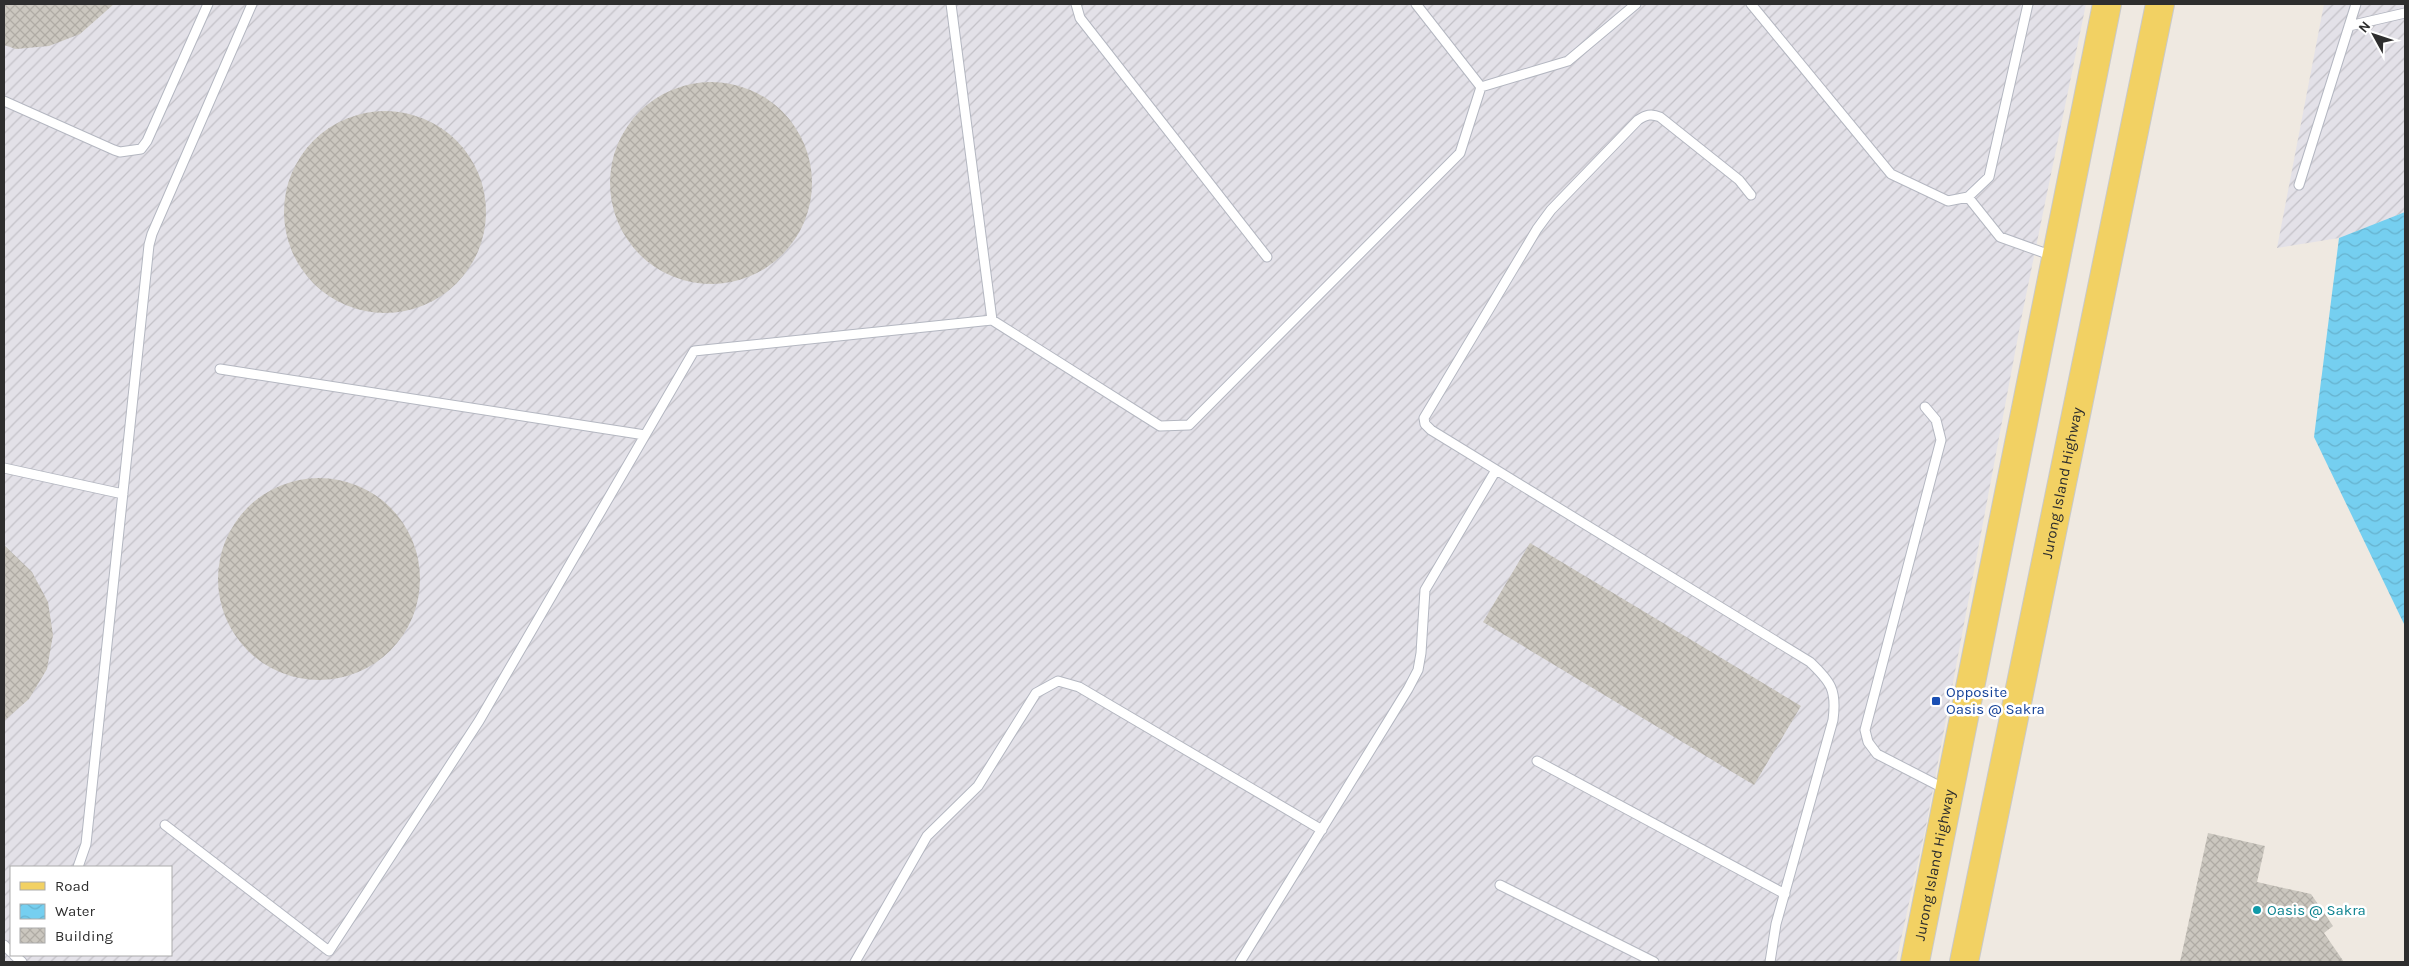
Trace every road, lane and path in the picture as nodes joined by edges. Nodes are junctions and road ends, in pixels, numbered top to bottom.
1 (208, 4) edge
2 (252, 4) edge
3 (951, 4) edge
4 (1076, 4) edge
5 (1416, 4) edge
6 (1636, 4) edge
7 (1751, 4) edge
8 (2028, 4) edge
9 (2107, 4) edge
10 (2160, 4) edge
11 (2356, 4) edge
12 (2405, 12) edge
13 (2350, 26) junction
14 (1481, 87) junction
15 (4, 101) edge
16 (2299, 186) dead end
17 (1751, 195) dead end
18 (1968, 197) junction
19 (1267, 257) dead end
20 (2057, 257) junction
21 (992, 320) junction
22 (220, 369) dead end
23 (1925, 407) dead end
24 (645, 436) junction
25 (4, 468) edge
26 (1496, 470) junction
27 (123, 494) junction
28 (1537, 761) dead end
29 (1949, 791) junction
30 (165, 825) dead end
31 (1322, 830) junction
32 (78, 866) edge
33 (1500, 885) dead end
34 (1785, 894) junction
35 (855, 962) edge
36 (1240, 962) edge
37 (1654, 962) edge
38 (1770, 962) edge
39 (1915, 962) edge
40 (1964, 962) edge

1 - 15 lane
2 - 27 lane
3 - 21 lane
4 - 19 lane
5 - 14 lane
6 - 14 lane
7 - 18 lane
8 - 18 lane
9 - 20 main road, Jurong Island Highway
10 - 40 main road, Jurong Island Highway
11 - 13 lane
12 - 13 lane
13 - 16 lane
14 - 21 lane
17 - 26 lane
18 - 20 lane
20 - 29 main road, Jurong Island Highway
21 - 24 lane
22 - 24 lane
23 - 29 lane
24 - 30 lane
25 - 27 lane
26 - 31 lane
26 - 34 lane
27 - 32 lane
28 - 34 lane
29 - 39 main road, Jurong Island Highway
31 - 35 lane
31 - 36 lane
33 - 37 lane
34 - 38 lane

